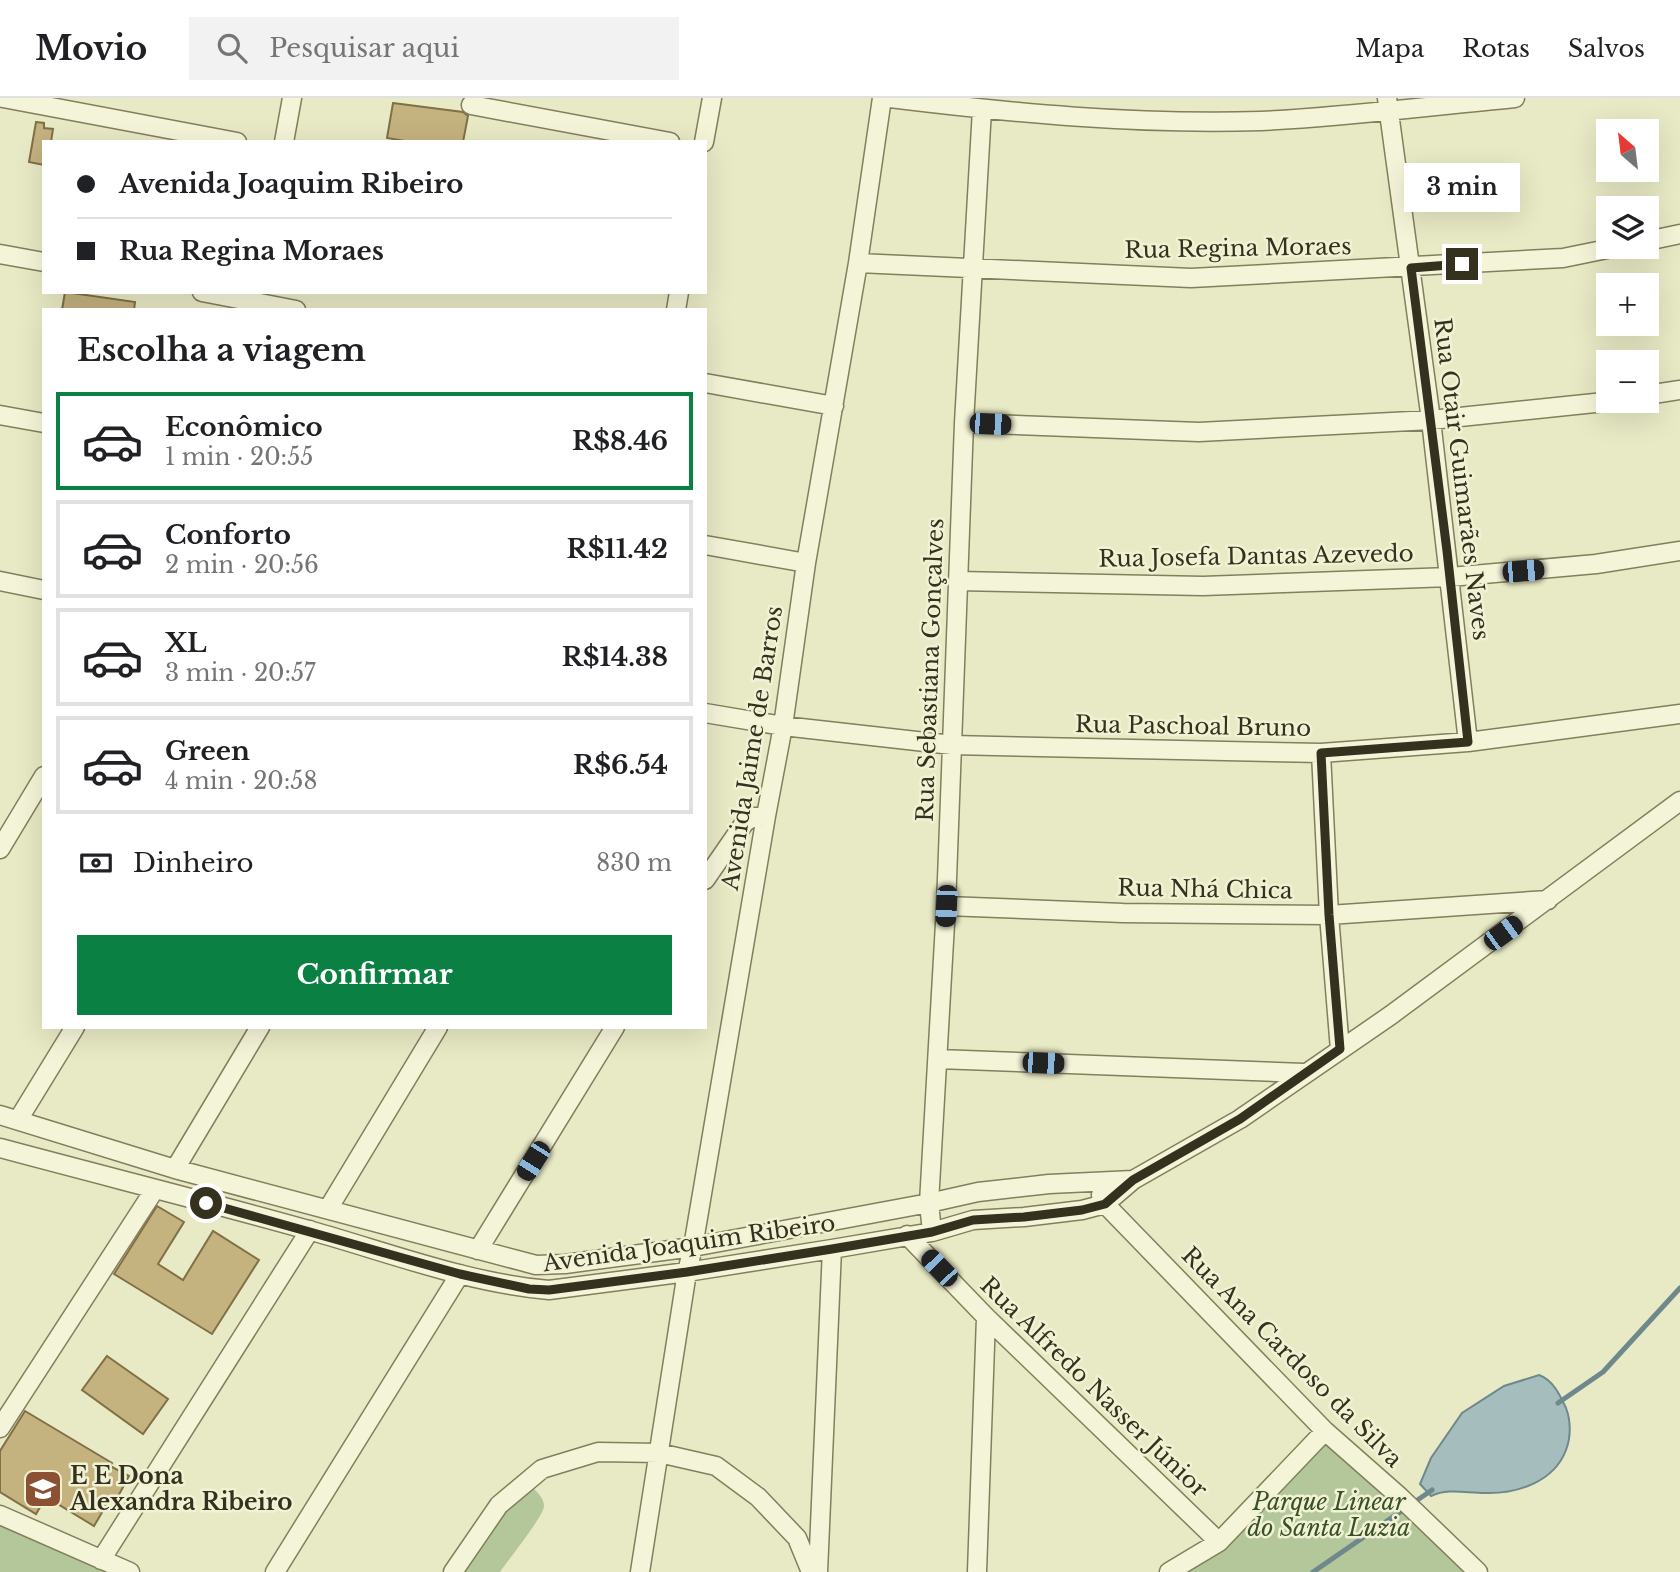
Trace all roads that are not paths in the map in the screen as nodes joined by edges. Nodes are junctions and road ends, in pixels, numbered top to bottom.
1 (3, 98) edge
2 (292, 98) edge
3 (712, 98) edge
4 (882, 98) edge
5 (890, 98) edge
6 (1515, 98) edge
7 (1388, 104) edge
8 (471, 105) dead end
9 (982, 109) junction
10 (226, 140) edge
11 (285, 140) edge
12 (659, 140) edge
13 (704, 140) edge
14 (1680, 234) edge
15 (1659, 238) edge
16 (1596, 251) edge
17 (0, 254) edge
18 (42, 262) edge
19 (858, 263) junction
20 (1411, 268) junction
21 (974, 269) junction
22 (213, 294) edge
23 (257, 302) edge
24 (286, 308) edge
25 (707, 383) edge
26 (1680, 390) edge
27 (1659, 393) edge
28 (1596, 403) edge
29 (834, 406) junction
30 (0, 415) edge
31 (1431, 420) junction
32 (42, 423) edge
33 (964, 423) junction
34 (707, 545) edge
35 (1680, 551) edge
36 (806, 563) junction
37 (1450, 577) junction
38 (0, 581) edge
39 (958, 581) junction
40 (42, 590) edge
41 (707, 713) edge
42 (1680, 714) edge
43 (783, 726) junction
44 (1468, 742) junction
45 (952, 745) junction
46 (1321, 753) junction
47 (42, 779) edge
48 (1680, 801) edge
49 (765, 816) junction
50 (0, 849) edge
51 (707, 877) edge
52 (1548, 900) junction
53 (946, 906) junction
54 (1329, 915) junction
55 (74, 1029) edge
56 (259, 1029) edge
57 (437, 1029) edge
58 (614, 1029) edge
59 (1340, 1049) junction
60 (938, 1059) junction
61 (1304, 1073) junction
62 (0, 1115) edge
63 (18, 1120) junction
64 (0, 1148) edge
65 (175, 1170) junction
66 (1133, 1180) junction
67 (1097, 1181) junction
68 (155, 1189) junction
69 (929, 1203) junction
70 (1105, 1204) junction
71 (328, 1209) junction
72 (310, 1230) junction
73 (932, 1232) junction
74 (907, 1235) junction
75 (693, 1247) junction
76 (832, 1249) junction
77 (478, 1250) junction
78 (687, 1272) junction
79 (460, 1274) junction
80 (986, 1317) junction
81 (0, 1428) edge
82 (1325, 1431) junction
83 (659, 1453) junction
84 (0, 1515) edge
85 (1219, 1542) junction
86 (101, 1560) junction
87 (130, 1572) edge
88 (275, 1572) edge
89 (453, 1572) edge
90 (640, 1572) edge
91 (811, 1572) edge
92 (818, 1572) edge
93 (977, 1572) edge
94 (1169, 1572) edge
95 (1478, 1572) edge

1 - 10 street
2 - 11 street
3 - 13 street
4 - 19 street, Avenida Jaime de Barros
5 - 9 street
6 - 7 street
7 - 9 street
7 - 20 street, Rua Otair Guimarães Naves
8 - 12 street
9 - 21 street, Rua Sebastiana Gonçalves
14 - 15 street
16 - 20 street, Rua Regina Moraes
17 - 18 street
19 - 21 street, Rua Regina Moraes
19 - 29 street, Avenida Jaime de Barros
20 - 21 street, Rua Regina Moraes
20 - 31 street, Rua Otair Guimarães Naves
21 - 33 street, Rua Sebastiana Gonçalves
22 - 23 street
23 - 24 street
25 - 29 street
26 - 27 street
28 - 31 street
29 - 36 street, Avenida Jaime de Barros
30 - 32 street
31 - 33 street
31 - 37 street, Rua Otair Guimarães Naves
33 - 39 street, Rua Sebastiana Gonçalves
34 - 36 street
35 - 37 street, Rua Josefa Dantas Azevedo
36 - 43 street, Avenida Jaime de Barros
37 - 39 street, Rua Josefa Dantas Azevedo
37 - 44 street, Rua Otair Guimarães Naves
38 - 40 street
39 - 45 street, Rua Sebastiana Gonçalves
41 - 43 street, Rua Paschoal Bruno
42 - 44 street, Rua Paschoal Bruno
43 - 45 street, Rua Paschoal Bruno
43 - 49 street, Avenida Jaime de Barros
44 - 46 street, Rua Paschoal Bruno
45 - 46 street, Rua Paschoal Bruno
45 - 53 street, Rua Sebastiana Gonçalves
46 - 54 street
47 - 50 street
48 - 52 street
49 - 51 street
49 - 75 street, Avenida Jaime de Barros
52 - 54 street, Rua Nhá Chica
52 - 59 street
53 - 54 street, Rua Nhá Chica
53 - 60 street, Rua Sebastiana Gonçalves
54 - 59 street
55 - 63 street
56 - 65 street
57 - 71 street
58 - 77 street
59 - 61 street
60 - 61 street
60 - 69 street, Rua Sebastiana Gonçalves
61 - 66 street
62 - 63 street, Avenida Joaquim Ribeiro
63 - 65 street, Avenida Joaquim Ribeiro
64 - 68 street, Avenida Joaquim Ribeiro
65 - 71 street, Avenida Joaquim Ribeiro
66 - 67 street, Avenida Joaquim Ribeiro
66 - 70 street
67 - 69 street, Avenida Joaquim Ribeiro
67 - 70 street
68 - 72 street, Avenida Joaquim Ribeiro
68 - 81 street
69 - 73 street, Rua Sebastiana Gonçalves
69 - 75 street, Avenida Joaquim Ribeiro
70 - 73 street, Avenida Joaquim Ribeiro
70 - 82 street, Rua Ana Cardoso da Silva
71 - 77 street, Avenida Joaquim Ribeiro
72 - 79 street, Avenida Joaquim Ribeiro
72 - 86 street
73 - 74 street, Avenida Joaquim Ribeiro
74 - 76 street, Avenida Joaquim Ribeiro
74 - 80 street, Rua Alfredo Nasser Júnior
75 - 77 street, Avenida Joaquim Ribeiro
75 - 78 street, Avenida Jaime de Barros
76 - 78 street, Avenida Joaquim Ribeiro
76 - 92 street
78 - 79 street, Avenida Joaquim Ribeiro
78 - 83 street, Avenida Jaime de Barros
79 - 88 street
80 - 85 street, Rua Alfredo Nasser Júnior
80 - 93 street
82 - 85 street
82 - 95 street, Rua Ana Cardoso da Silva
83 - 89 street
83 - 90 street, Avenida Jaime de Barros
83 - 91 street
84 - 86 street
85 - 94 street
86 - 87 street

